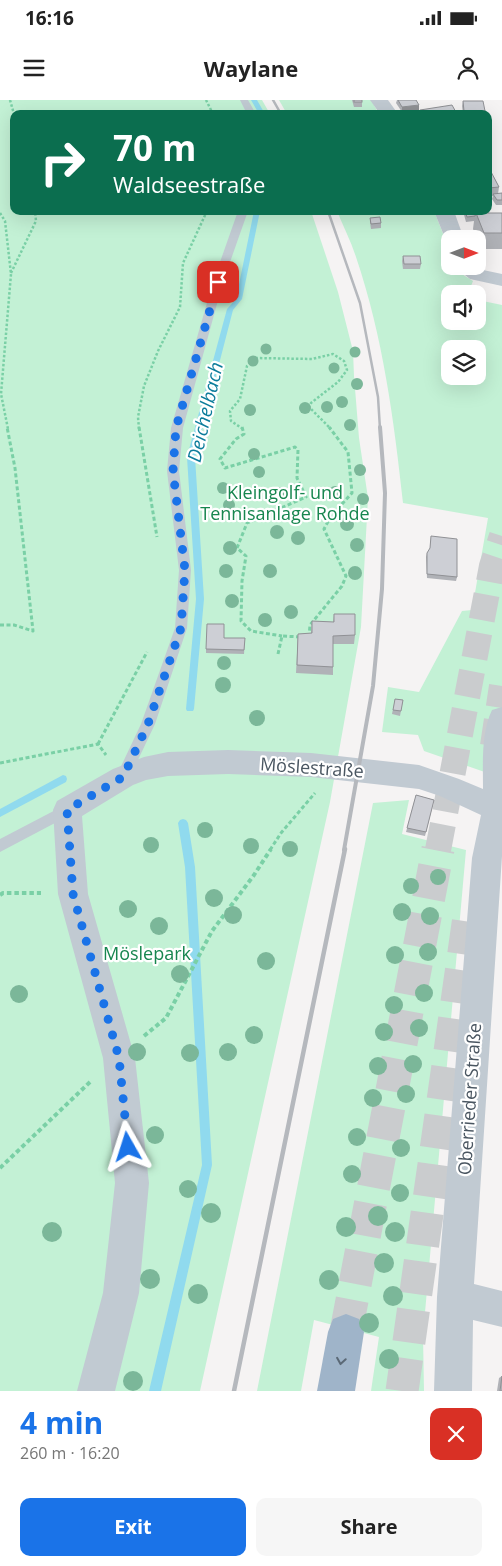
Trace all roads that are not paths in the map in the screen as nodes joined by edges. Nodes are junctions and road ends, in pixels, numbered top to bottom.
1 (242, 215) edge
2 (445, 215) edge
3 (451, 230) edge
4 (477, 275) edge
5 (502, 280) edge
6 (502, 718) tunnel mouth
7 (123, 777) junction
8 (501, 809) edge
9 (67, 810) junction
10 (0, 846) edge
11 (455, 1297) junction
12 (502, 1309) edge
13 (346, 1332) tunnel mouth
14 (96, 1391) edge
15 (336, 1391) edge
16 (453, 1391) edge

1 - 7 lane
2 - 3 street
4 - 5 street
6 - 8 street, Oberrieder Straße
7 - 8 street, Möslestraße
7 - 9 street, Möslestraße
8 - 11 street, Oberrieder Straße
9 - 10 lane
9 - 14 street
11 - 12 street
11 - 16 street, Oberrieder Straße
13 -> 15 highway

